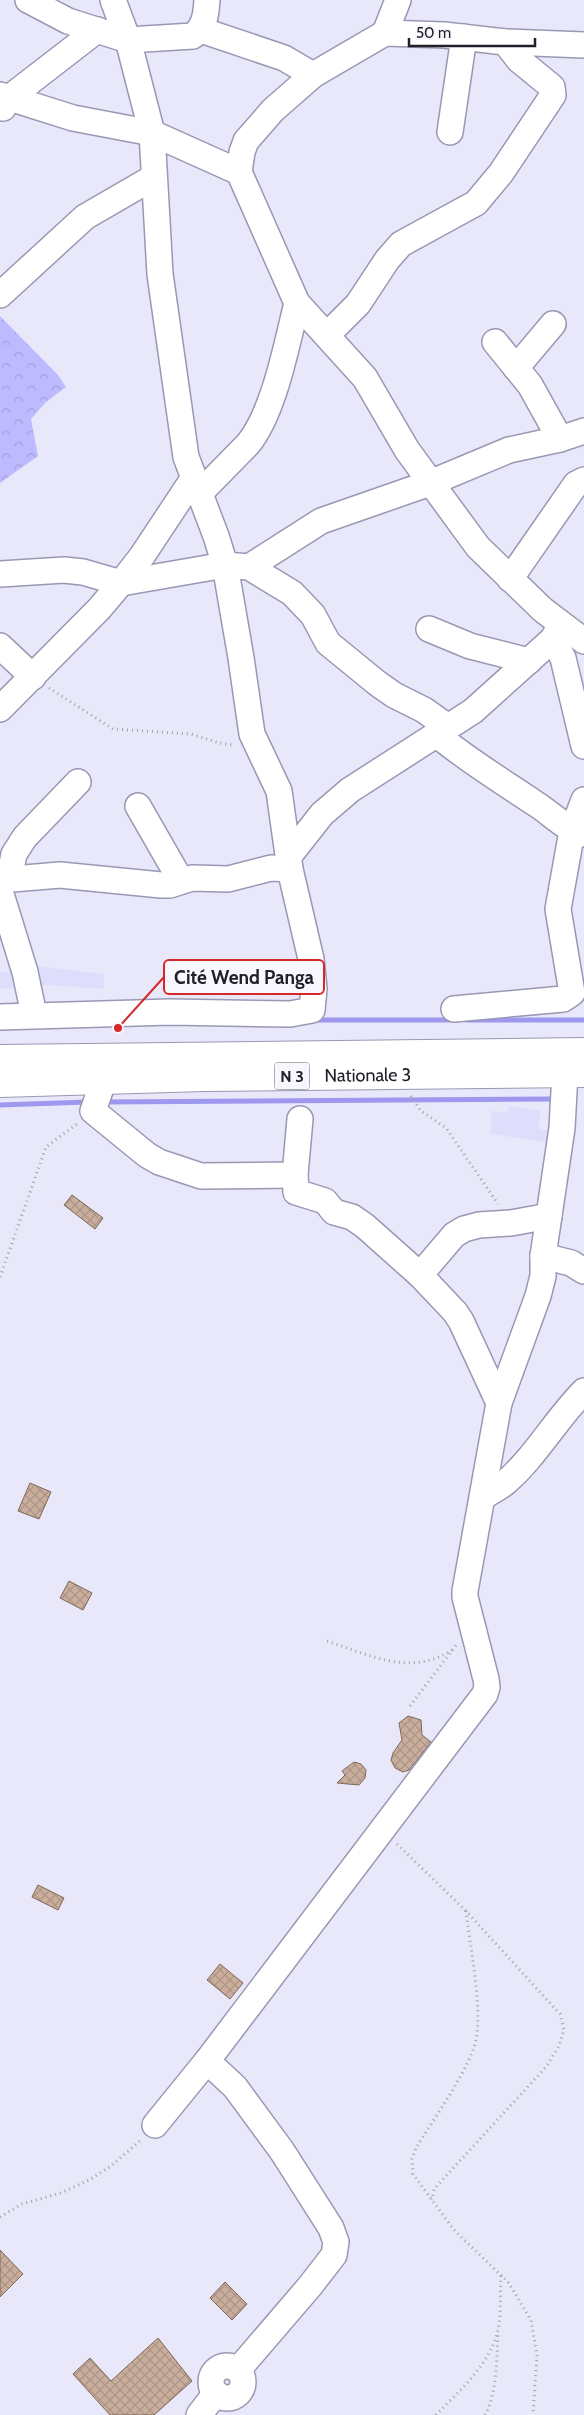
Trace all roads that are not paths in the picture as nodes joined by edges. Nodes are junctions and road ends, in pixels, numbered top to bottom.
1 (28, 0) edge
2 (113, 0) edge
3 (207, 0) edge
4 (398, 0) edge
5 (97, 30) junction
6 (201, 30) junction
7 (385, 33) junction
8 (464, 37) junction
9 (128, 40) junction
10 (505, 42) junction
11 (574, 44) edge
12 (537, 73) junction
13 (313, 75) junction
14 (3, 102) edge
15 (450, 132) dead end
16 (152, 133) junction
17 (239, 172) junction
18 (154, 177) junction
19 (0, 294) edge
20 (297, 303) junction
21 (553, 324) dead end
22 (327, 335) junction
23 (495, 342) dead end
24 (516, 368) junction
25 (584, 431) edge
26 (560, 439) junction
27 (584, 480) edge
28 (430, 483) junction
29 (197, 486) junction
30 (225, 565) junction
31 (249, 567) junction
32 (0, 574) edge
33 (510, 580) junction
34 (121, 583) junction
35 (429, 630) dead end
36 (557, 632) junction
37 (584, 641) edge
38 (0, 646) edge
39 (528, 661) junction
40 (33, 677) junction
41 (0, 709) edge
42 (442, 730) junction
43 (584, 746) edge
44 (78, 782) dead end
45 (584, 800) edge
46 (138, 806) dead end
47 (578, 832) edge
48 (289, 863) junction
49 (181, 881) junction
50 (3, 883) edge
51 (454, 1009) dead end
52 (34, 1015) junction
53 (0, 1017) edge
54 (584, 1052) edge
55 (0, 1059) edge
56 (574, 1073) edge
57 (104, 1079) junction
58 (0, 1082) edge
59 (300, 1119) dead end
60 (295, 1175) junction
61 (549, 1216) junction
62 (543, 1256) junction
63 (584, 1271) edge
64 (420, 1275) junction
65 (581, 1398) edge
66 (499, 1403) junction
67 (483, 1497) junction
68 (207, 2061) junction
69 (155, 2125) road end
70 (199, 2415) edge

1 - 5 street
2 - 9 street
3 - 6 street
4 - 7 street
5 - 9 street
5 - 14 street
6 - 9 street
6 - 13 street
7 - 8 street
7 - 13 street
8 - 10 street
8 - 15 street
9 - 16 street
10 - 11 street
10 - 12 street
11 - 12 street
12 - 22 street
13 - 17 street
14 - 16 street
16 - 17 street
16 - 18 street
17 - 20 street
18 - 19 street
18 - 29 street
20 - 22 street
20 - 29 street
21 - 24 street
22 - 28 street
23 - 24 street
24 - 26 street
25 - 26 street
26 - 28 street
27 - 33 street
28 - 31 street
28 - 33 street
29 - 30 street
29 - 34 street
30 - 31 street
30 - 34 street
30 - 48 street
31 - 42 street
32 - 34 street
33 - 36 street
34 - 40 street
35 - 39 street
36 - 37 street
36 - 39 street
36 - 43 street
38 - 40 street
39 - 42 street
40 - 41 street
42 - 47 street
42 - 48 street
44 - 50 street
45 - 47 street
46 - 49 street
47 - 51 street
48 - 49 street
48 - 52 street
49 - 50 street
50 - 52 street
52 - 53 street
54 - 55 main road, N 3
56 - 57 main road, Nationale 3 / N 3
56 - 61 street
57 - 58 main road, Nationale 3 / N 3
57 - 60 street
59 - 60 street
60 - 64 street
61 - 62 street
61 - 64 street
62 - 63 street
62 - 66 street
64 - 66 street
65 - 67 street
66 - 67 street
67 - 68 street
68 - 69 street
68 - 70 street

